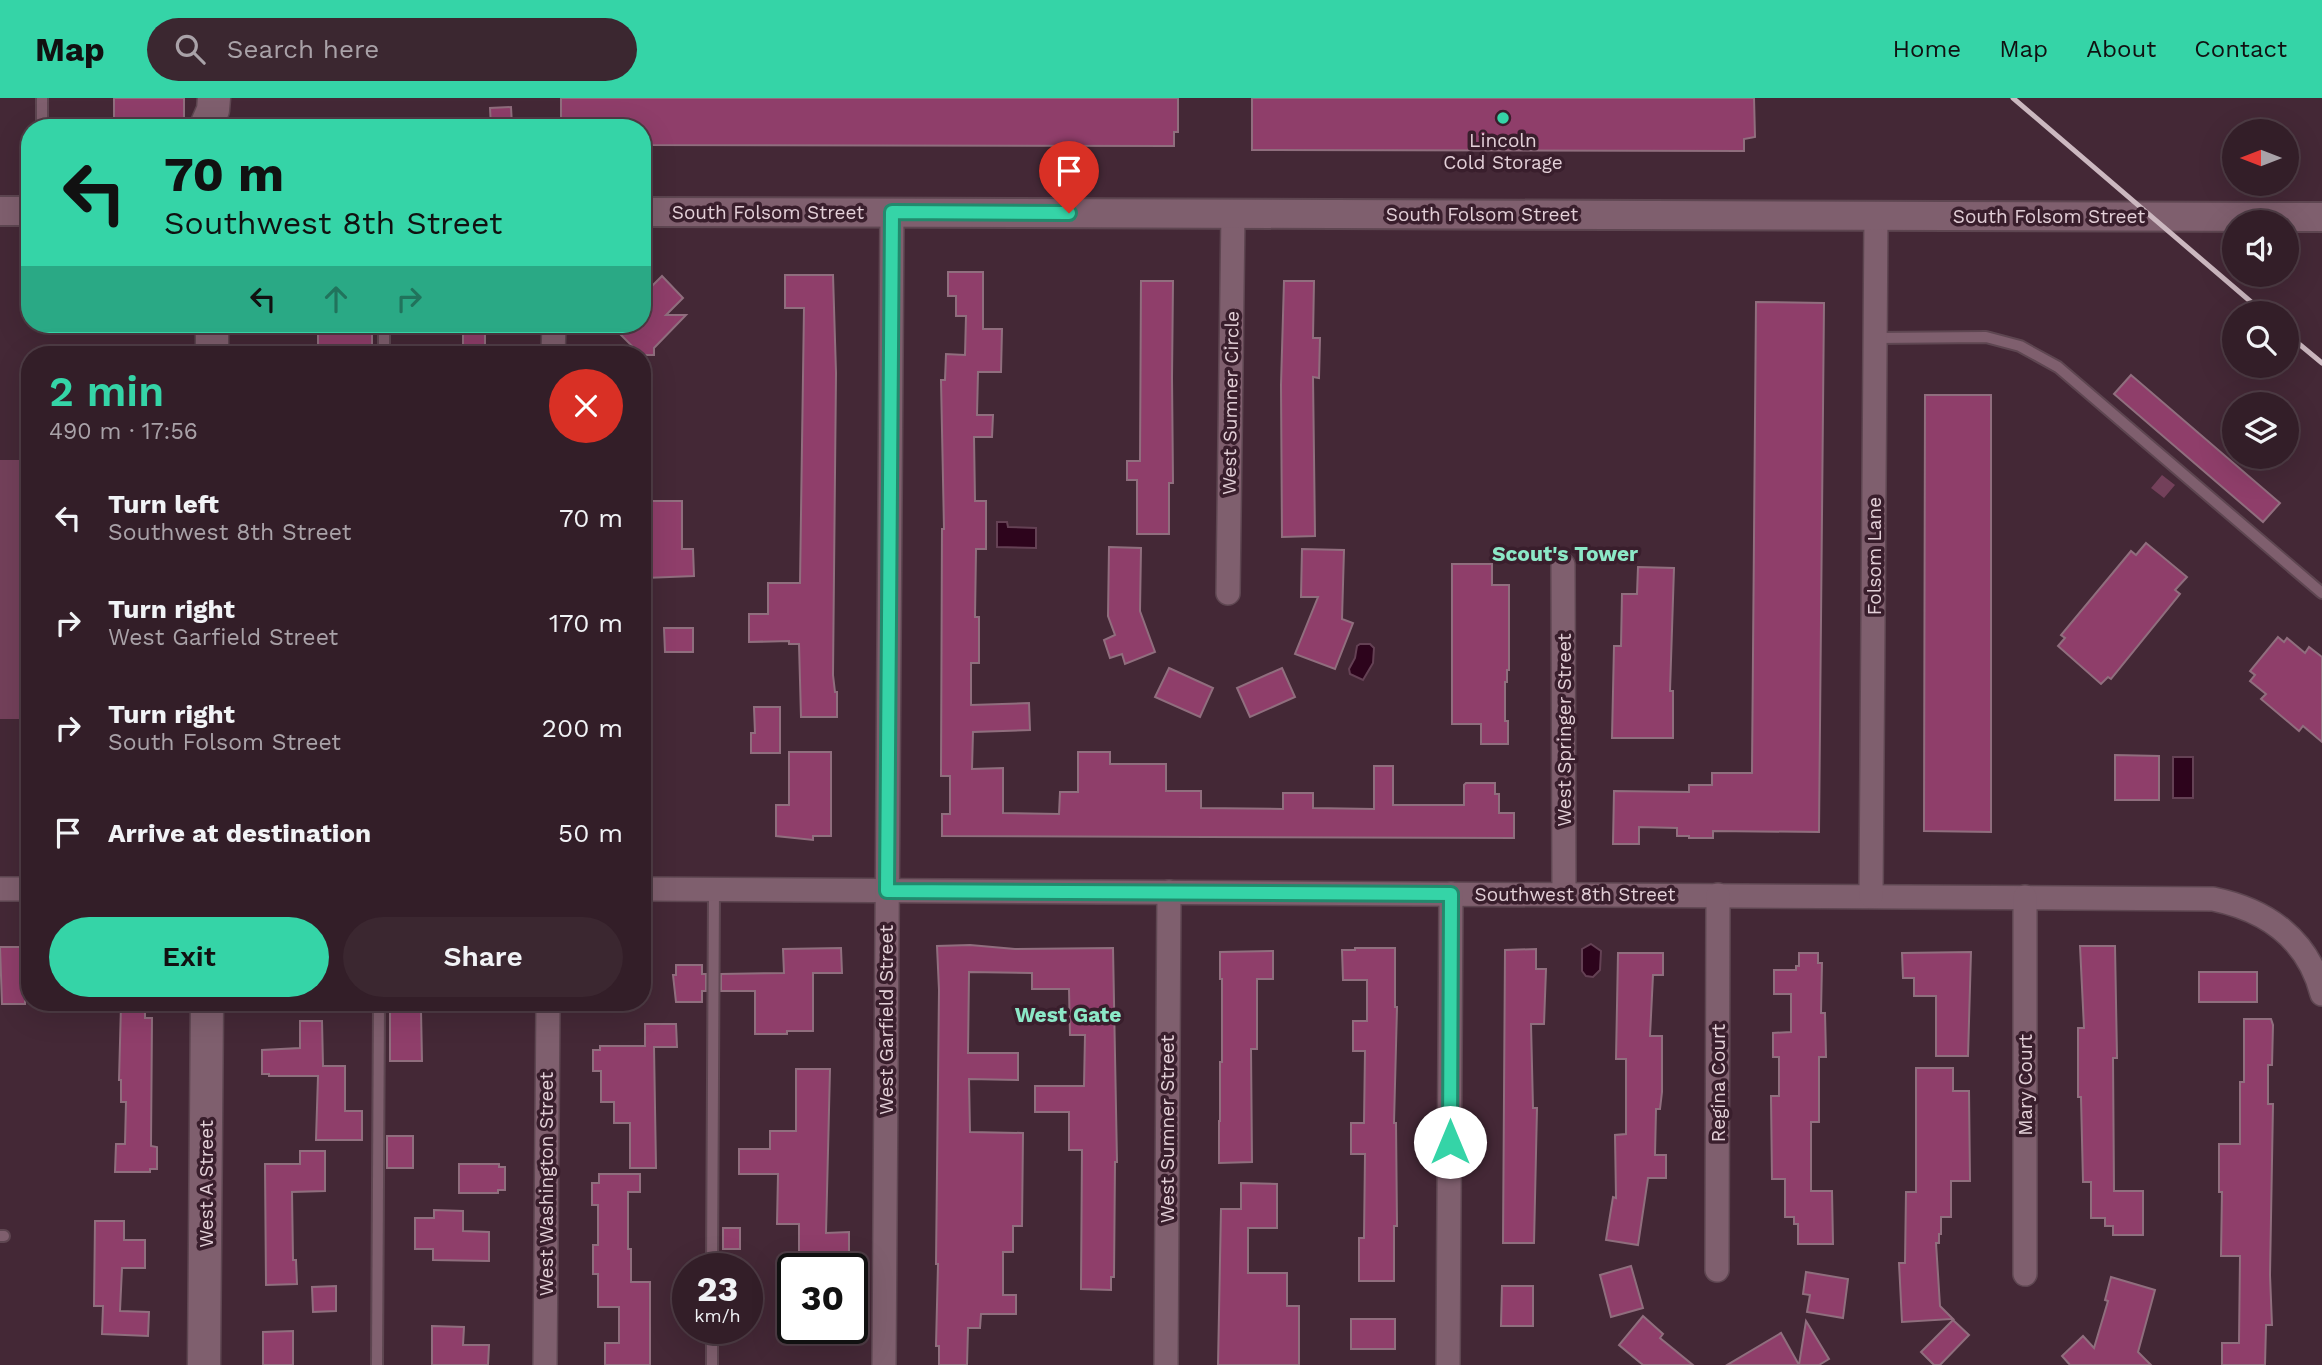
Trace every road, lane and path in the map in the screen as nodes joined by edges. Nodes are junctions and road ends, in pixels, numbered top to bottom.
1 (42, 98) edge
2 (42, 119) edge
3 (0, 211) edge
4 (21, 211) edge
5 (651, 212) edge
6 (892, 212) junction
7 (1233, 213) junction
8 (1876, 215) junction
9 (2322, 217) edge
10 (1876, 338) junction
11 (1563, 565) dead end
12 (1228, 593) dead end
13 (2322, 593) edge
14 (0, 889) edge
15 (21, 889) edge
16 (651, 889) edge
17 (714, 890) junction
18 (887, 891) junction
19 (1169, 892) junction
20 (1451, 894) junction
21 (1564, 894) junction
22 (1718, 895) junction
23 (1871, 896) junction
24 (2025, 897) junction
25 (2322, 994) edge
26 (207, 1011) edge
27 (379, 1011) edge
28 (548, 1011) edge
29 (712, 1253) edge
30 (1717, 1270) dead end
31 (2025, 1273) dead end
32 (712, 1344) edge
33 (204, 1365) edge
34 (377, 1365) edge
35 (545, 1365) edge
36 (712, 1365) edge
37 (884, 1365) edge
38 (1166, 1365) edge
39 (1448, 1365) edge

1 - 2 lane
3 - 4 street
5 - 6 street, South Folsom Street
6 - 7 street, South Folsom Street
6 - 18 street, West Garfield Street
7 - 8 street, South Folsom Street
7 - 12 street, West Sumner Circle
8 - 9 street, South Folsom Street
8 - 10 street, Folsom Lane
10 - 13 lane
10 - 23 street, Folsom Lane
11 - 21 street, West Springer Street
14 - 15 street
16 - 17 street, Southwest 8th Street
17 - 18 street, Southwest 8th Street
17 - 29 lane
18 - 19 street, Southwest 8th Street
18 - 37 street, West Garfield Street
19 - 20 street, Southwest 8th Street
19 - 38 street, West Sumner Street
20 - 21 street, Southwest 8th Street
20 - 39 street
21 - 22 street, Southwest 8th Street
22 - 23 street, Southwest 8th Street
22 - 30 street, Regina Court
23 - 24 street, Southwest 8th Street
24 - 25 street, Southwest 8th Street
24 - 31 street, Mary Court
26 - 33 main road, West A Street
27 - 34 lane
28 - 35 street, West Washington Street
32 - 36 lane

